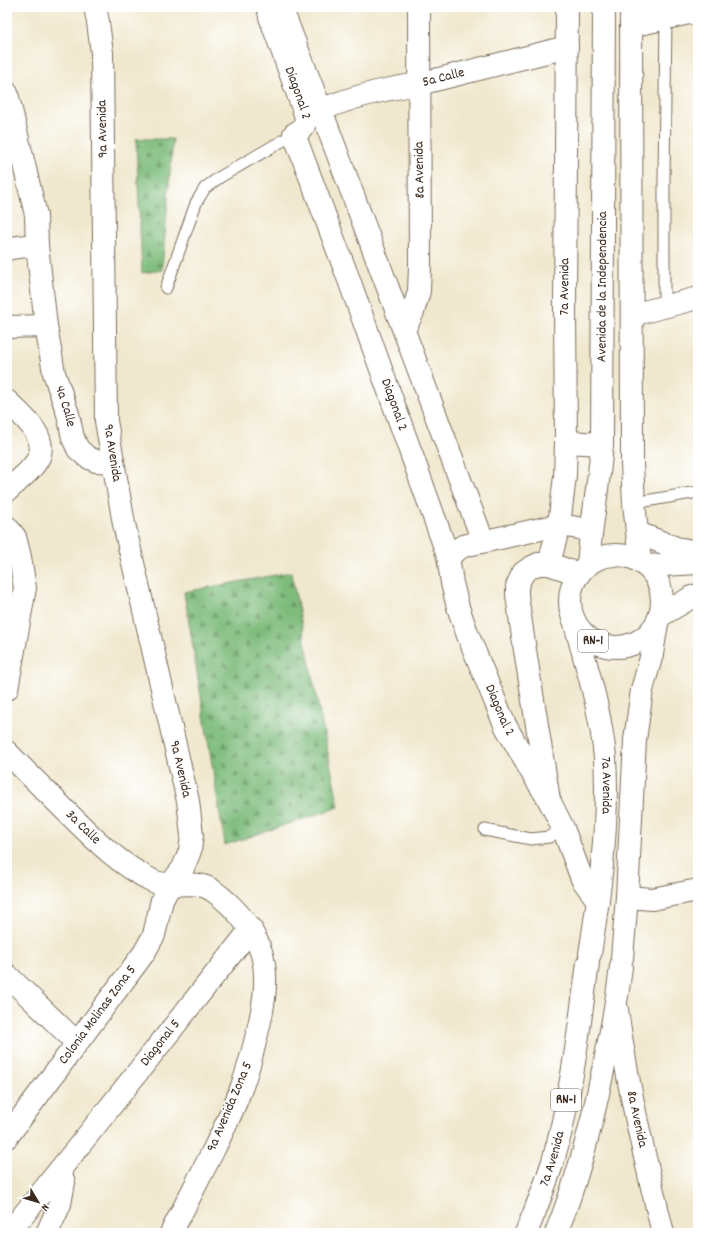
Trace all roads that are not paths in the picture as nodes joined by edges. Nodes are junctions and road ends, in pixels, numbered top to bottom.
1 (95, 7) edge
2 (268, 7) edge
3 (281, 7) edge
4 (419, 7) edge
5 (567, 7) edge
6 (604, 7) edge
7 (698, 11) edge
8 (666, 13) edge
9 (631, 16) edge
10 (567, 47) junction
11 (419, 84) junction
12 (7, 93) edge
13 (321, 110) junction
14 (294, 134) junction
15 (37, 245) junction
16 (7, 249) edge
17 (166, 288) dead end
18 (698, 298) edge
19 (664, 307) junction
20 (632, 315) junction
21 (46, 326) junction
22 (7, 327) edge
23 (404, 330) junction
24 (7, 402) edge
25 (566, 442) junction
26 (602, 444) junction
27 (113, 462) junction
28 (7, 491) edge
29 (698, 492) edge
30 (634, 503) junction
31 (559, 526) junction
32 (7, 527) edge
33 (591, 530) junction
34 (638, 533) junction
35 (483, 541) junction
36 (698, 552) edge
37 (14, 556) edge
38 (448, 556) junction
39 (643, 563) junction
40 (698, 563) edge
41 (549, 564) junction
42 (584, 570) junction
43 (698, 595) edge
44 (659, 619) junction
45 (574, 620) junction
46 (7, 689) edge
47 (7, 752) edge
48 (549, 800) junction
49 (563, 828) junction
50 (485, 830) dead end
51 (170, 885) junction
52 (698, 890) edge
53 (627, 897) junction
54 (598, 902) junction
55 (250, 929) junction
56 (7, 974) edge
57 (616, 1004) junction
58 (77, 1043) junction
59 (7, 1136) edge
60 (59, 1171) junction
61 (9, 1233) edge
62 (47, 1233) edge
63 (171, 1233) edge
64 (526, 1233) edge
65 (556, 1233) edge
66 (663, 1233) edge

1 - 27 street, 9a Avenida
2 - 14 street, Diagonal 2
3 - 13 street
4 - 11 street, 8a Avenida
5 - 10 street, 7a Avenida
6 - 26 street, Avenida de la Independencia
7 - 8 street
8 - 9 street
8 - 19 lane
9 - 20 street, Avenida de la Independencia
10 - 11 street, 5a Calle
10 - 25 street, 7a Avenida
11 - 13 street, 5a Calle
11 - 23 street, 8a Avenida
12 - 15 street, 4a Calle
13 - 23 street
14 - 17 lane
14 - 38 street, Diagonal 2
15 - 16 street
15 - 21 street, 4a Calle
18 - 19 street
19 - 20 street
20 - 30 street, Avenida de la Independencia
21 - 22 street
21 - 27 street, 4a Calle
23 - 35 street
24 - 28 street
25 - 26 street
25 - 31 street, 7a Avenida
26 - 33 street, Avenida de la Independencia
27 - 51 street, 9a Avenida
29 - 30 lane
30 - 34 street, Avenida de la Independencia
31 - 33 street
31 - 35 street
31 - 41 street, 7a Avenida
32 - 37 street
33 - 42 street, Avenida de la Independencia
34 - 36 street
34 - 39 street, Avenida de la Independencia
35 - 38 street
37 - 46 street
38 - 48 street, Diagonal 2
39 - 40 street
39 - 42 street
39 - 44 street, RN-1
41 - 42 street
41 - 48 street, Diagonal 2
42 - 45 street, RN-1
43 - 44 street, RN-1
44 - 45 street, RN-1
44 - 53 street, 7a Avenida / RN-1
45 - 54 street, 7a Avenida / RN-1
47 - 51 street, 3a Calle
48 - 49 street, Diagonal 2
49 - 50 lane
49 - 54 street, Diagonal 2
51 - 55 street
51 - 58 street, Colonia Molinas Zona 5
52 - 53 street
53 - 57 street, 7a Avenida / RN-1
54 - 64 street, 7a Avenida / RN-1
55 - 60 street, Diagonal 5
55 - 63 street, 9a Avenida Zona 5
56 - 58 street
57 - 65 street, 7a Avenida / RN-1
57 - 66 street, 8a Avenida
58 - 59 street, Colonia Molinas Zona 5
60 - 61 street, Diagonal 5
60 - 62 street

